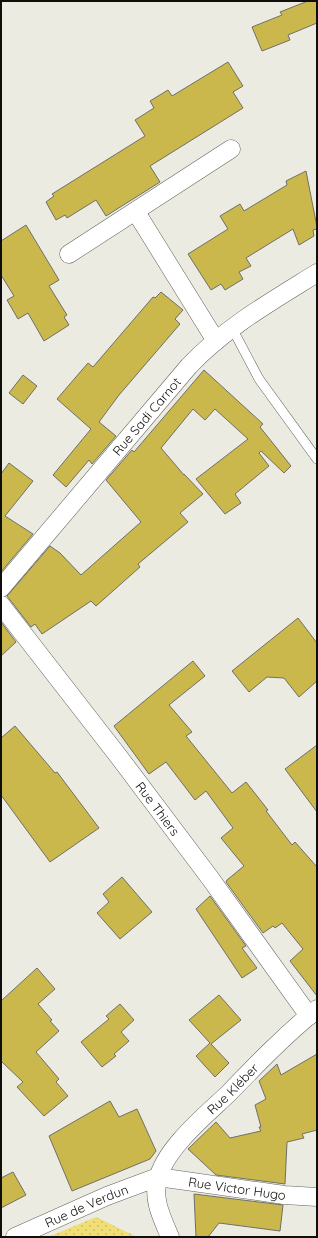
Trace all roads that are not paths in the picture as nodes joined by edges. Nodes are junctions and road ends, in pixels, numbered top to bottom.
1 (230, 149) dead end
2 (136, 212) junction
3 (69, 254) dead end
4 (317, 273) edge
5 (232, 328) junction
6 (216, 341) junction
7 (317, 459) edge
8 (1, 588) edge
9 (1, 605) edge
10 (313, 1012) edge
11 (158, 1177) junction
12 (317, 1197) edge
13 (15, 1237) edge
14 (170, 1237) edge

1 - 2 street
2 - 3 street
2 - 6 street
4 - 5 street, Rue Sadi Carnot
5 - 6 street, Rue Sadi Carnot
5 - 7 lane
6 - 8 street, Rue Sadi Carnot
9 - 10 street, Rue Thiers
10 - 11 street, Rue Kléber
11 - 12 street, Rue Victor Hugo
11 - 13 street, Rue de Verdun
11 - 14 street

